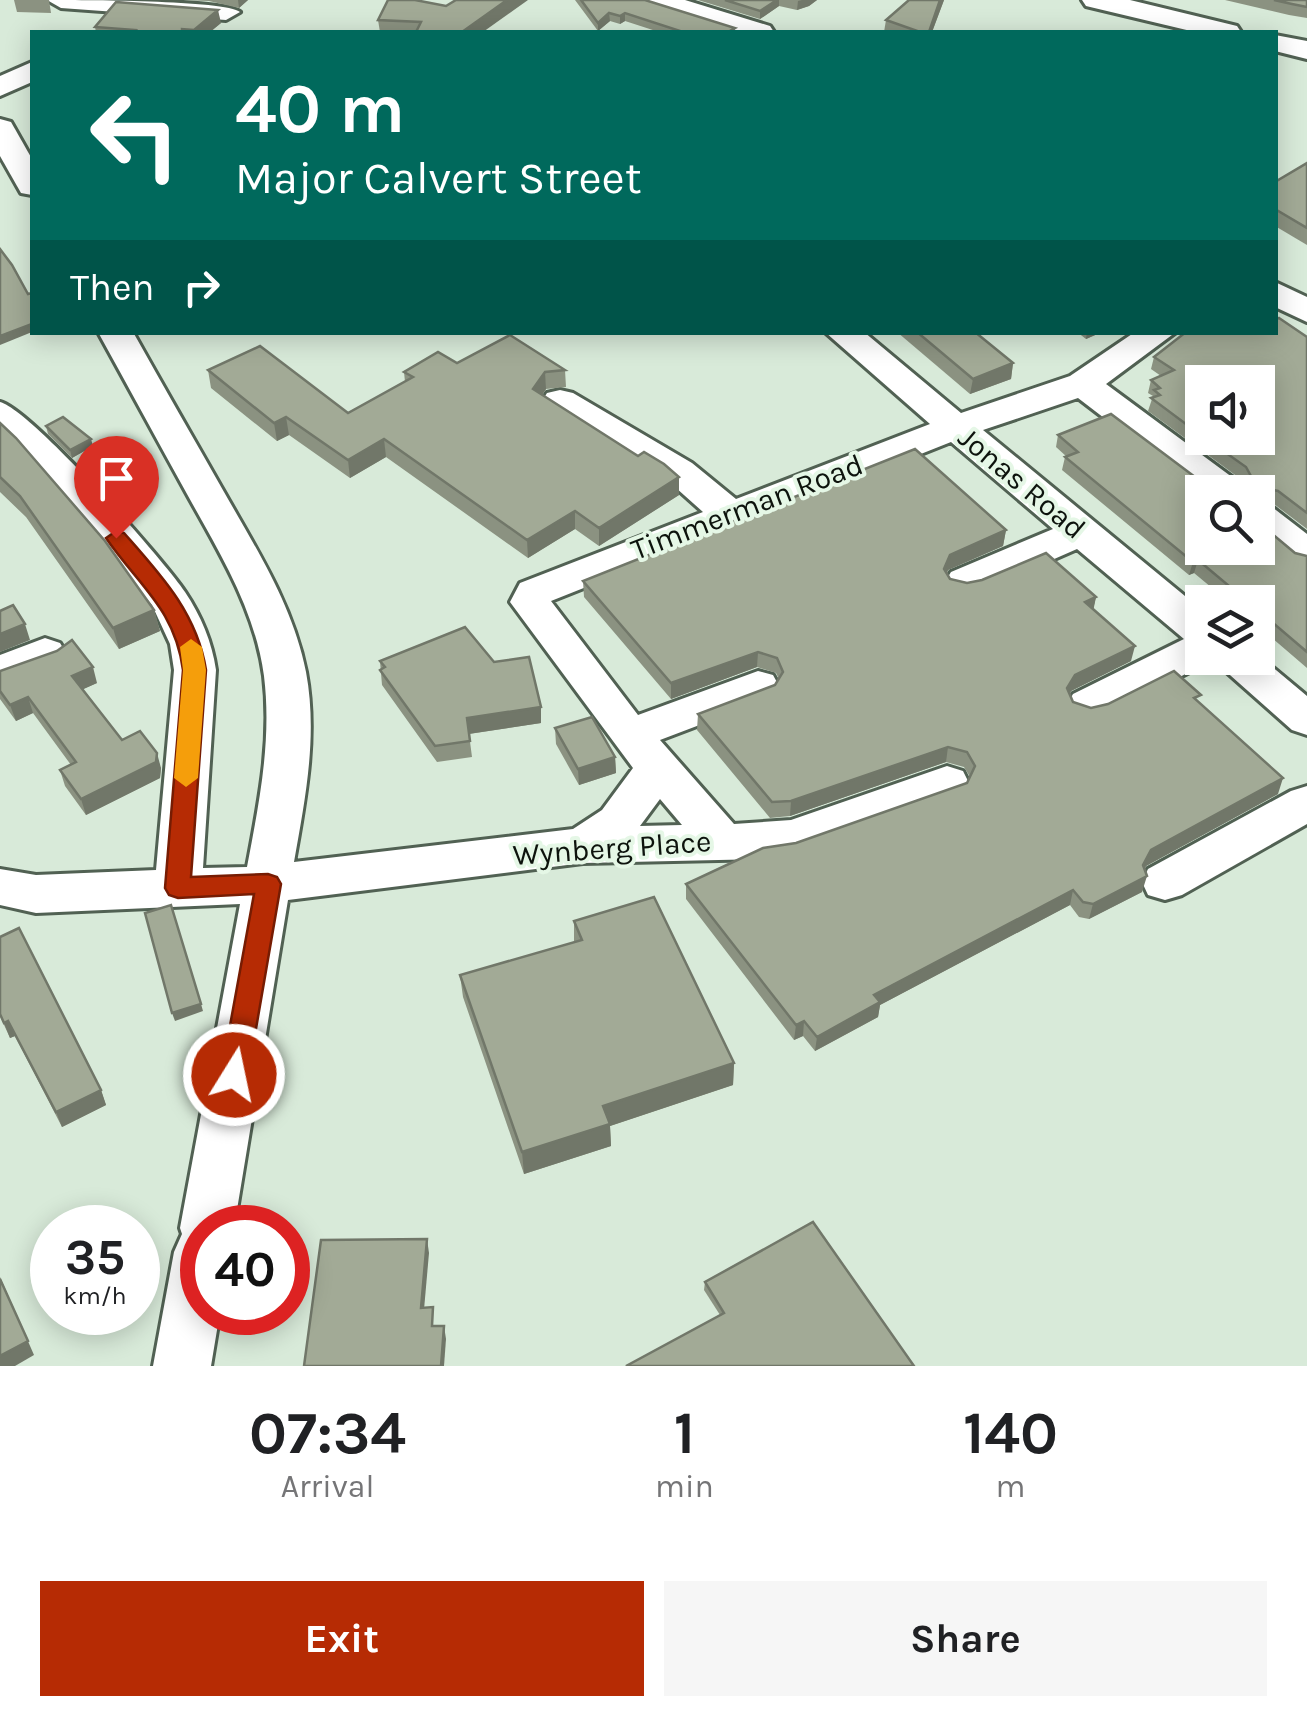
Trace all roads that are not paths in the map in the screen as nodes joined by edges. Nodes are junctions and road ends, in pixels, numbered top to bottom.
1 (62, 0) edge
2 (657, 0) edge
3 (1096, 0) edge
4 (226, 12) dead end
5 (754, 30) edge
6 (1219, 30) edge
7 (1278, 44) edge
8 (1307, 50) edge
9 (0, 64) edge
10 (30, 70) edge
11 (30, 71) edge
12 (0, 87) edge
13 (0, 128) edge
14 (30, 182) edge
15 (1278, 294) edge
16 (1307, 312) edge
17 (117, 335) edge
18 (846, 335) edge
19 (1155, 335) edge
20 (1083, 384) junction
21 (560, 401) edge
22 (0, 413) edge
23 (955, 426) junction
24 (1203, 475) edge
25 (729, 514) junction
26 (1275, 529) edge
27 (1080, 532) junction
28 (1307, 554) edge
29 (965, 582) edge
30 (1185, 618) edge
31 (45, 653) edge
32 (1185, 656) edge
33 (0, 672) edge
34 (1254, 675) edge
35 (758, 686) dead end
36 (1088, 705) edge
37 (1307, 719) edge
38 (644, 751) junction
39 (947, 783) dead end
40 (1307, 803) edge
41 (721, 840) junction
42 (583, 845) junction
43 (1165, 882) dead end
44 (268, 884) junction
45 (0, 887) edge
46 (178, 888) junction
47 (211, 1205) edge
48 (187, 1335) edge
49 (182, 1366) edge

1 - 4 street
2 - 5 street
3 - 6 street
7 - 8 street
9 - 10 street
11 - 12 street
13 - 14 street
15 - 16 street
17 - 44 street
18 - 23 street, Jonas Road
19 - 20 street, Timmerman Road
20 - 23 street, Timmerman Road
20 - 24 street
21 - 25 street
22 - 46 street
23 - 25 street, Timmerman Road
23 - 27 street, Jonas Road
25 - 38 street, Timmerman Road
26 - 28 street
27 - 29 street
27 - 30 street, Jonas Road
31 - 33 street
32 - 36 street
34 - 37 street
35 - 38 street
38 - 41 street, Timmerman Road
38 - 42 street
39 - 41 street, Wynberg Place
40 - 43 street
41 - 42 street, Wynberg Place
42 - 44 street, Wynberg Place
44 - 46 street, Wynberg Place
44 - 47 street
45 - 46 street, Wynberg Place
48 - 49 street

